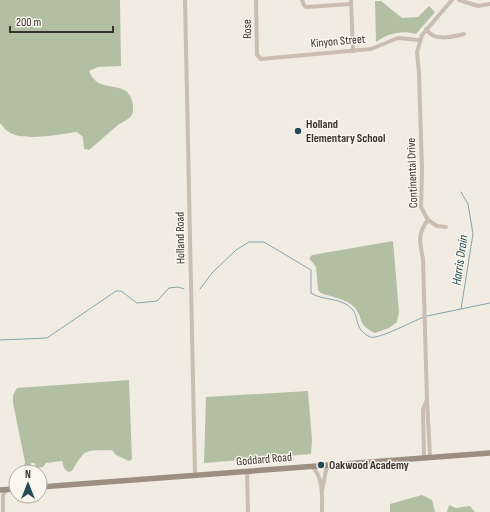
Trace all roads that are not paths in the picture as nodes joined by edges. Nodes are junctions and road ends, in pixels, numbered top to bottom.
1 (185, 0) edge
2 (256, 0) edge
3 (302, 0) edge
4 (452, 0) edge
5 (458, 0) edge
6 (351, 2) edge
7 (490, 4) edge
8 (426, 29) junction
9 (464, 34) dead end
10 (419, 40) junction
11 (352, 51) junction
12 (258, 58) joint
13 (428, 220) junction
14 (446, 227) dead end
15 (490, 453) edge
16 (427, 457) junction
17 (331, 464) junction
18 (310, 466) junction
19 (247, 472) junction
20 (195, 475) junction
21 (48, 486) edge
22 (7, 489) joint
23 (0, 490) edge
24 (322, 492) junction
25 (3, 512) edge
26 (248, 512) edge
27 (322, 512) edge

1 - 20 street, Holland Road
2 - 12 street, Rose
3 - 6 street
4 - 8 street, Continental Drive
5 - 7 street
6 - 11 street
8 - 9 street
8 - 10 street, Continental Drive
10 - 11 street, Kinyon Street
10 - 13 street, Continental Drive
11 - 12 street, Kinyon Street
13 - 14 street
13 - 16 street, Continental Drive
15 - 16 main road, Goddard Road
16 - 17 main road, Goddard Road
17 - 18 main road, Goddard Road
17 - 24 street
18 - 19 main road, Goddard Road
18 - 24 street
19 - 20 main road, Goddard Road
19 - 26 street
20 - 21 main road, Goddard Road
22 - 23 main road
22 - 25 street
24 - 27 street

